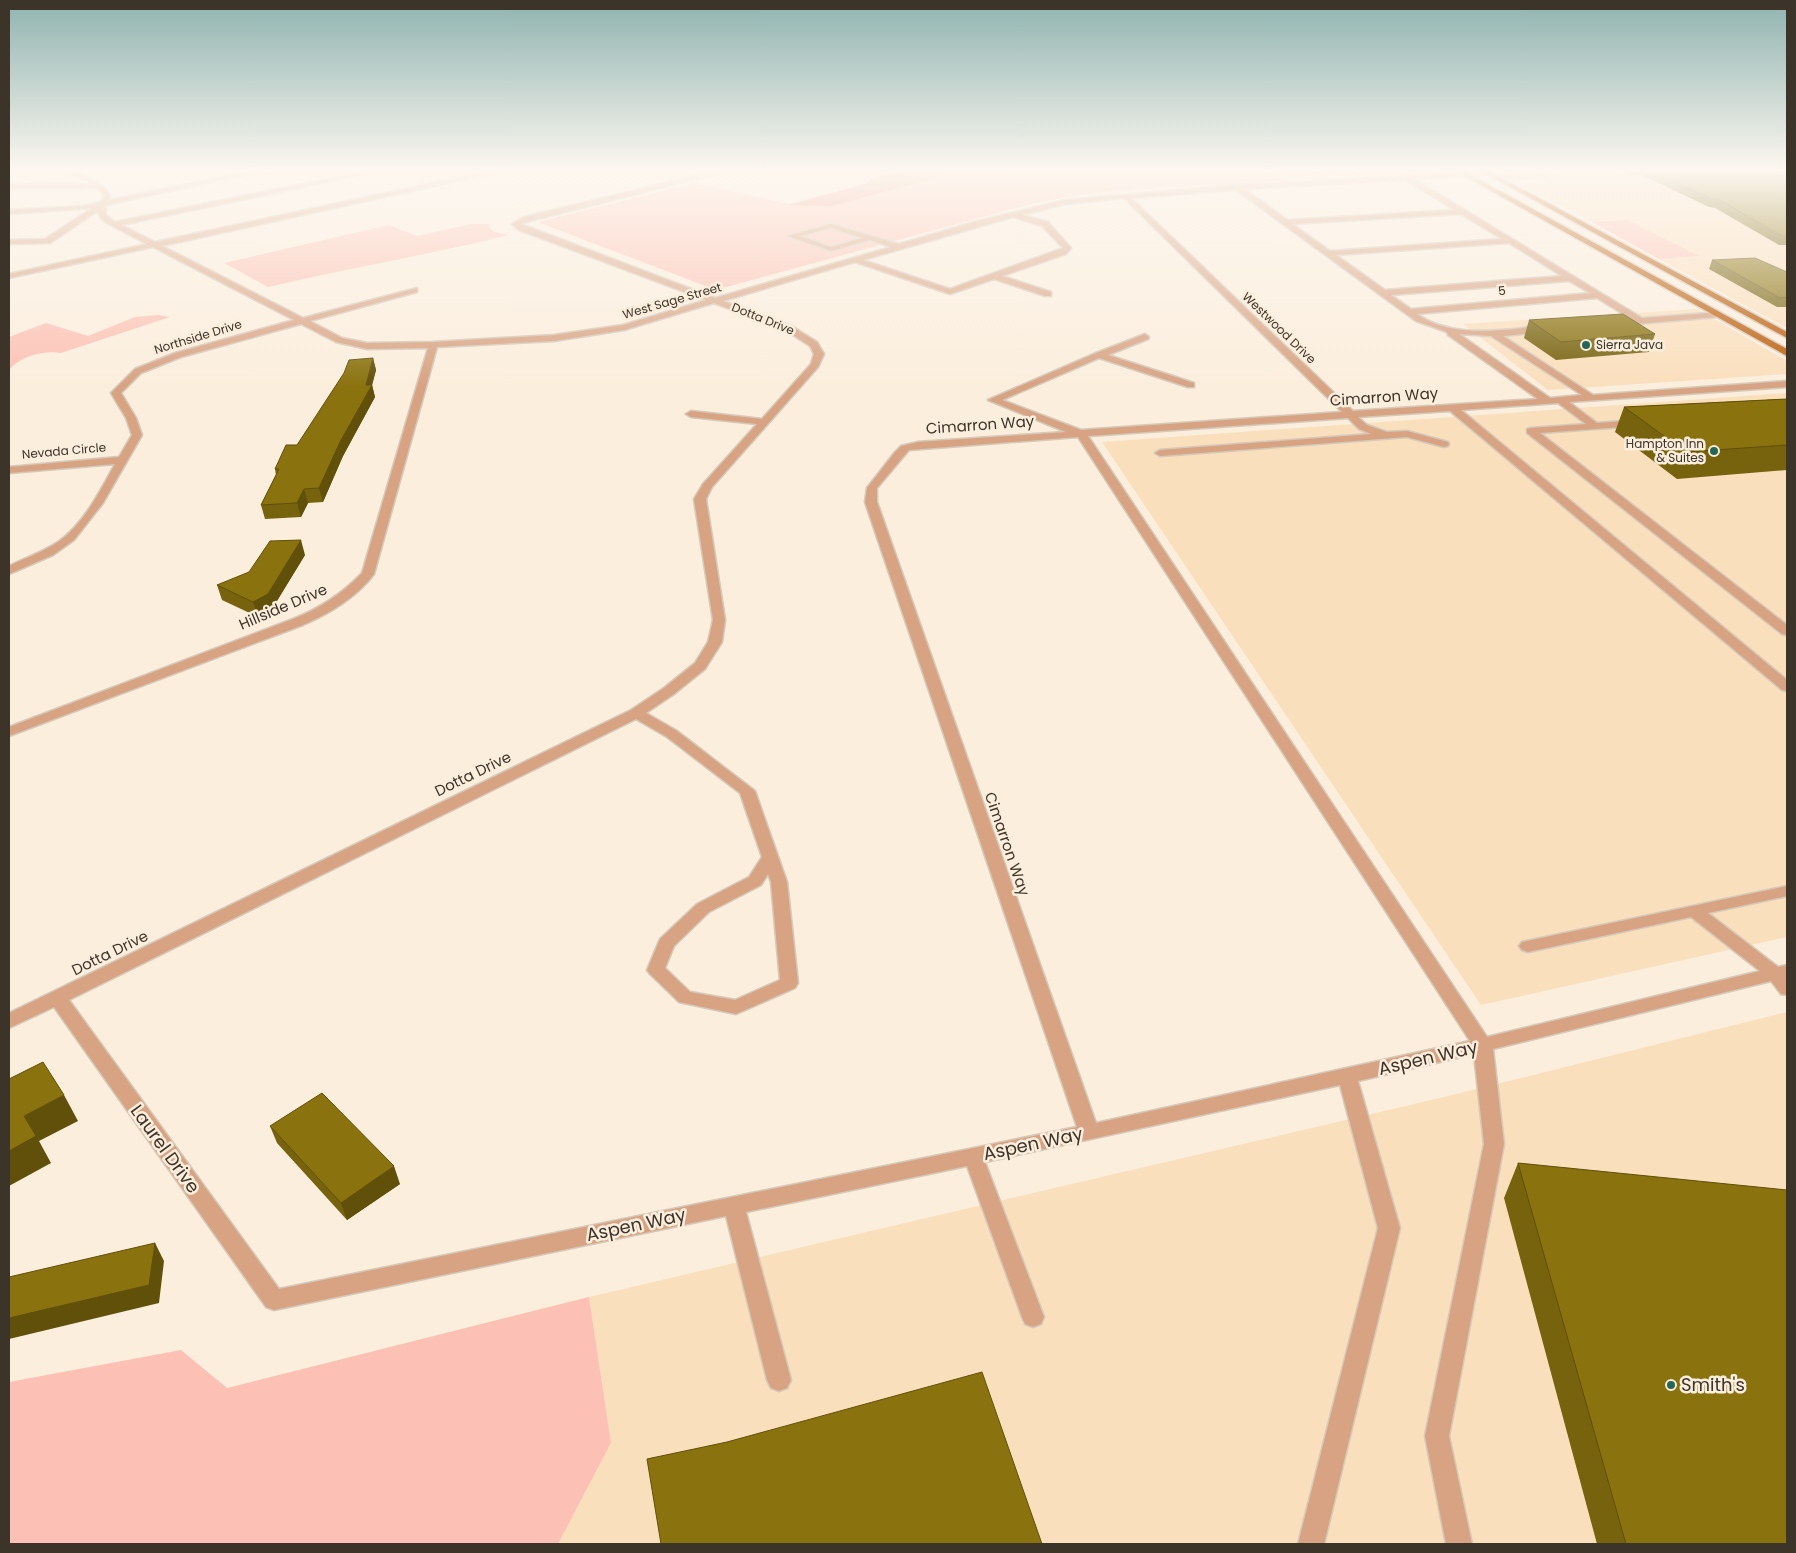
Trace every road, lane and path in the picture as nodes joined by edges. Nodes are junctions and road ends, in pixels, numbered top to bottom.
1 (29, 241) edge
2 (145, 241) edge
3 (174, 241) edge
4 (558, 241) edge
5 (808, 241) edge
6 (858, 241) edge
7 (881, 241) edge
8 (918, 241) edge
9 (1061, 241) edge
10 (1172, 241) edge
11 (1312, 241) edge
12 (1586, 241) edge
13 (1614, 241) edge
14 (9, 242) edge
15 (1511, 242) joint
16 (153, 246) junction
17 (899, 247) junction
18 (1328, 253) junction
19 (856, 260) junction
20 (9, 276) edge
21 (995, 277) junction
22 (1571, 278) junction
23 (414, 290) dead end
24 (1383, 293) junction
25 (1048, 294) dead end
26 (1598, 295) junction
27 (716, 301) junction
28 (1408, 312) junction
29 (1717, 314) junction
30 (301, 321) junction
31 (1640, 321) junction
32 (1602, 324) edge
33 (1553, 329) edge
34 (1448, 331) junction
35 (1494, 334) junction
36 (1787, 335) edge
37 (1145, 337) dead end
38 (433, 345) junction
39 (1787, 353) edge
40 (1099, 355) junction
41 (1787, 384) edge
42 (1191, 386) dead end
43 (1592, 398) junction
44 (1560, 400) junction
45 (1548, 401) junction
46 (1453, 408) junction
47 (691, 414) dead end
48 (1351, 415) junction
49 (763, 422) junction
50 (1643, 423) edge
51 (1595, 426) junction
52 (1262, 433) junction
53 (1081, 434) junction
54 (1384, 435) junction
55 (1444, 444) dead end
56 (1160, 453) dead end
57 (122, 460) junction
58 (9, 470) edge
59 (9, 570) edge
60 (1787, 631) edge
61 (1787, 687) edge
62 (636, 712) junction
63 (9, 732) edge
64 (770, 857) junction
65 (1787, 891) edge
66 (1694, 911) junction
67 (1528, 946) dead end
68 (1783, 978) edge
69 (56, 997) junction
70 (9, 1021) edge
71 (1483, 1046) junction
72 (1347, 1076) junction
73 (1089, 1132) junction
74 (973, 1156) junction
75 (734, 1205) junction
76 (274, 1300) joint
77 (1033, 1317) dead end
78 (779, 1380) dead end
79 (1311, 1544) edge
80 (1459, 1544) edge

1 - 14 street
2 - 16 street, West Sage Street
3 - 16 street
4 - 27 street, Dotta Drive
5 - 6 street
7 - 17 street
8 - 17 street, West Sage Street
9 - 21 street
10 - 48 street, Westwood Drive
11 - 18 street
12 - 29 main road
13 - 36 main road
15 - 18 street
15 - 22 street
16 - 20 street
16 - 30 street, West Sage Street
17 - 19 street, West Sage Street
18 - 24 street
19 - 21 street
19 - 27 street, West Sage Street
21 - 25 street
22 - 24 street
22 - 26 street
23 - 30 street, Northside Drive
24 - 28 street
26 - 28 street, 5
26 - 31 street
27 - 38 street, West Sage Street
27 - 49 street, Dotta Drive
28 - 34 street
29 - 31 street
29 - 39 main road
30 - 38 street, West Sage Street
30 - 57 street, Northside Drive
31 - 32 street
33 - 35 street
34 - 35 street
34 - 45 street
35 - 43 street
37 - 40 street
38 - 63 street, Hillside Drive
40 - 42 street
40 - 53 street
41 - 43 street, Cimarron Way
43 - 44 street, Cimarron Way
44 - 45 street, Cimarron Way
44 - 51 street
45 - 46 street, Cimarron Way
46 - 48 street, Cimarron Way
46 - 61 street
47 - 49 street
48 - 52 street, Cimarron Way
48 - 54 street, Westwood Drive
49 - 62 street, Dotta Drive
50 - 51 street
51 - 60 street
52 - 53 street, Cimarron Way
52 - 54 street
52 - 56 street
53 - 71 street
53 - 73 street, Cimarron Way
54 - 55 street
57 - 58 street, Nevada Circle
57 - 59 street, Northside Drive
62 - 64 street
62 - 69 street, Dotta Drive
64 - 64 street
65 - 66 street
66 - 67 street
66 - 68 street
68 - 71 street, Aspen Way
69 - 70 street, Dotta Drive
69 - 76 street, Laurel Drive
71 - 72 street, Aspen Way
71 - 80 street
72 - 73 street, Aspen Way
72 - 79 street
73 - 74 street, Aspen Way
74 - 75 street, Aspen Way
74 - 77 street
75 - 76 street, Aspen Way
75 - 78 street

